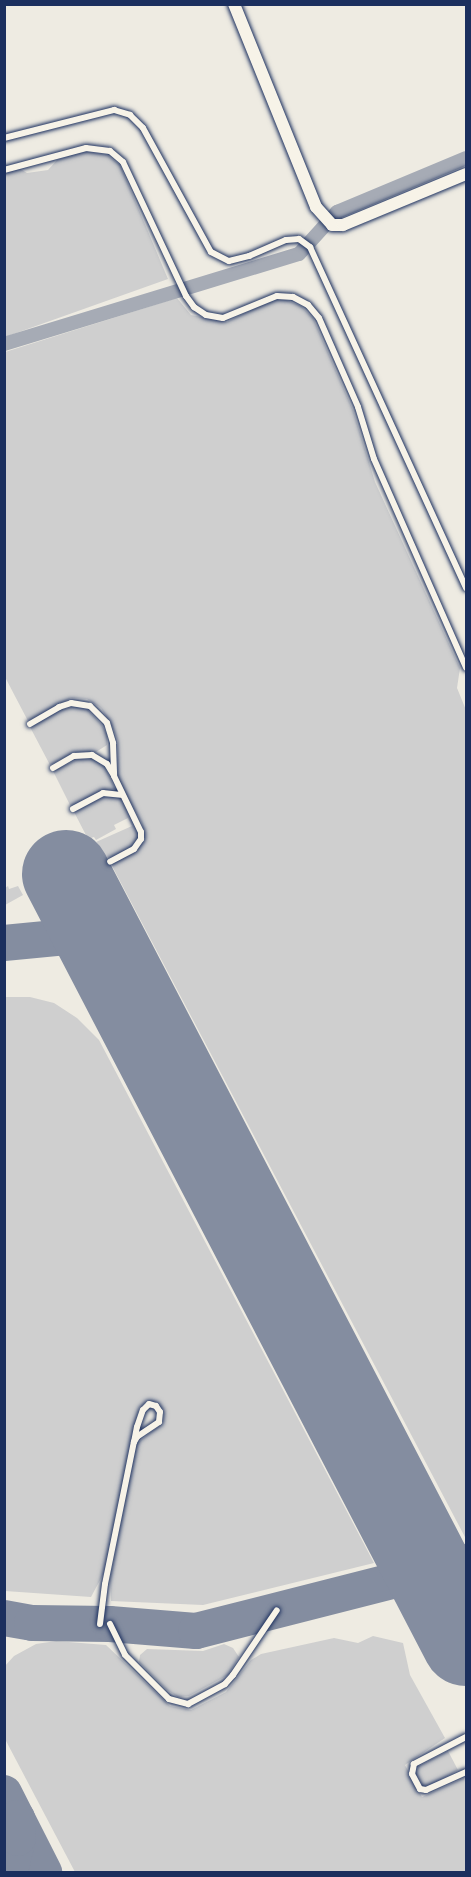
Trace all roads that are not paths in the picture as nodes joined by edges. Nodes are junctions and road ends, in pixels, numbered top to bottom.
1 (234, 4) edge
2 (4, 138) edge
3 (4, 170) edge
4 (466, 174) edge
5 (466, 588) edge
6 (466, 668) edge
7 (30, 724) dead end
8 (53, 768) dead end
9 (114, 776) junction
10 (122, 795) junction
11 (73, 809) dead end
12 (110, 862) dead end
13 (134, 1442) junction
14 (276, 1610) dead end
15 (100, 1624) dead end
16 (110, 1624) dead end
17 (466, 1737) edge
18 (466, 1772) edge

1 - 4 street
2 - 5 lane
3 - 6 lane
7 - 9 lane
8 - 9 lane
9 - 10 lane
10 - 11 lane
10 - 12 lane
13 - 13 lane
13 - 15 lane
14 - 16 lane
17 - 18 lane

